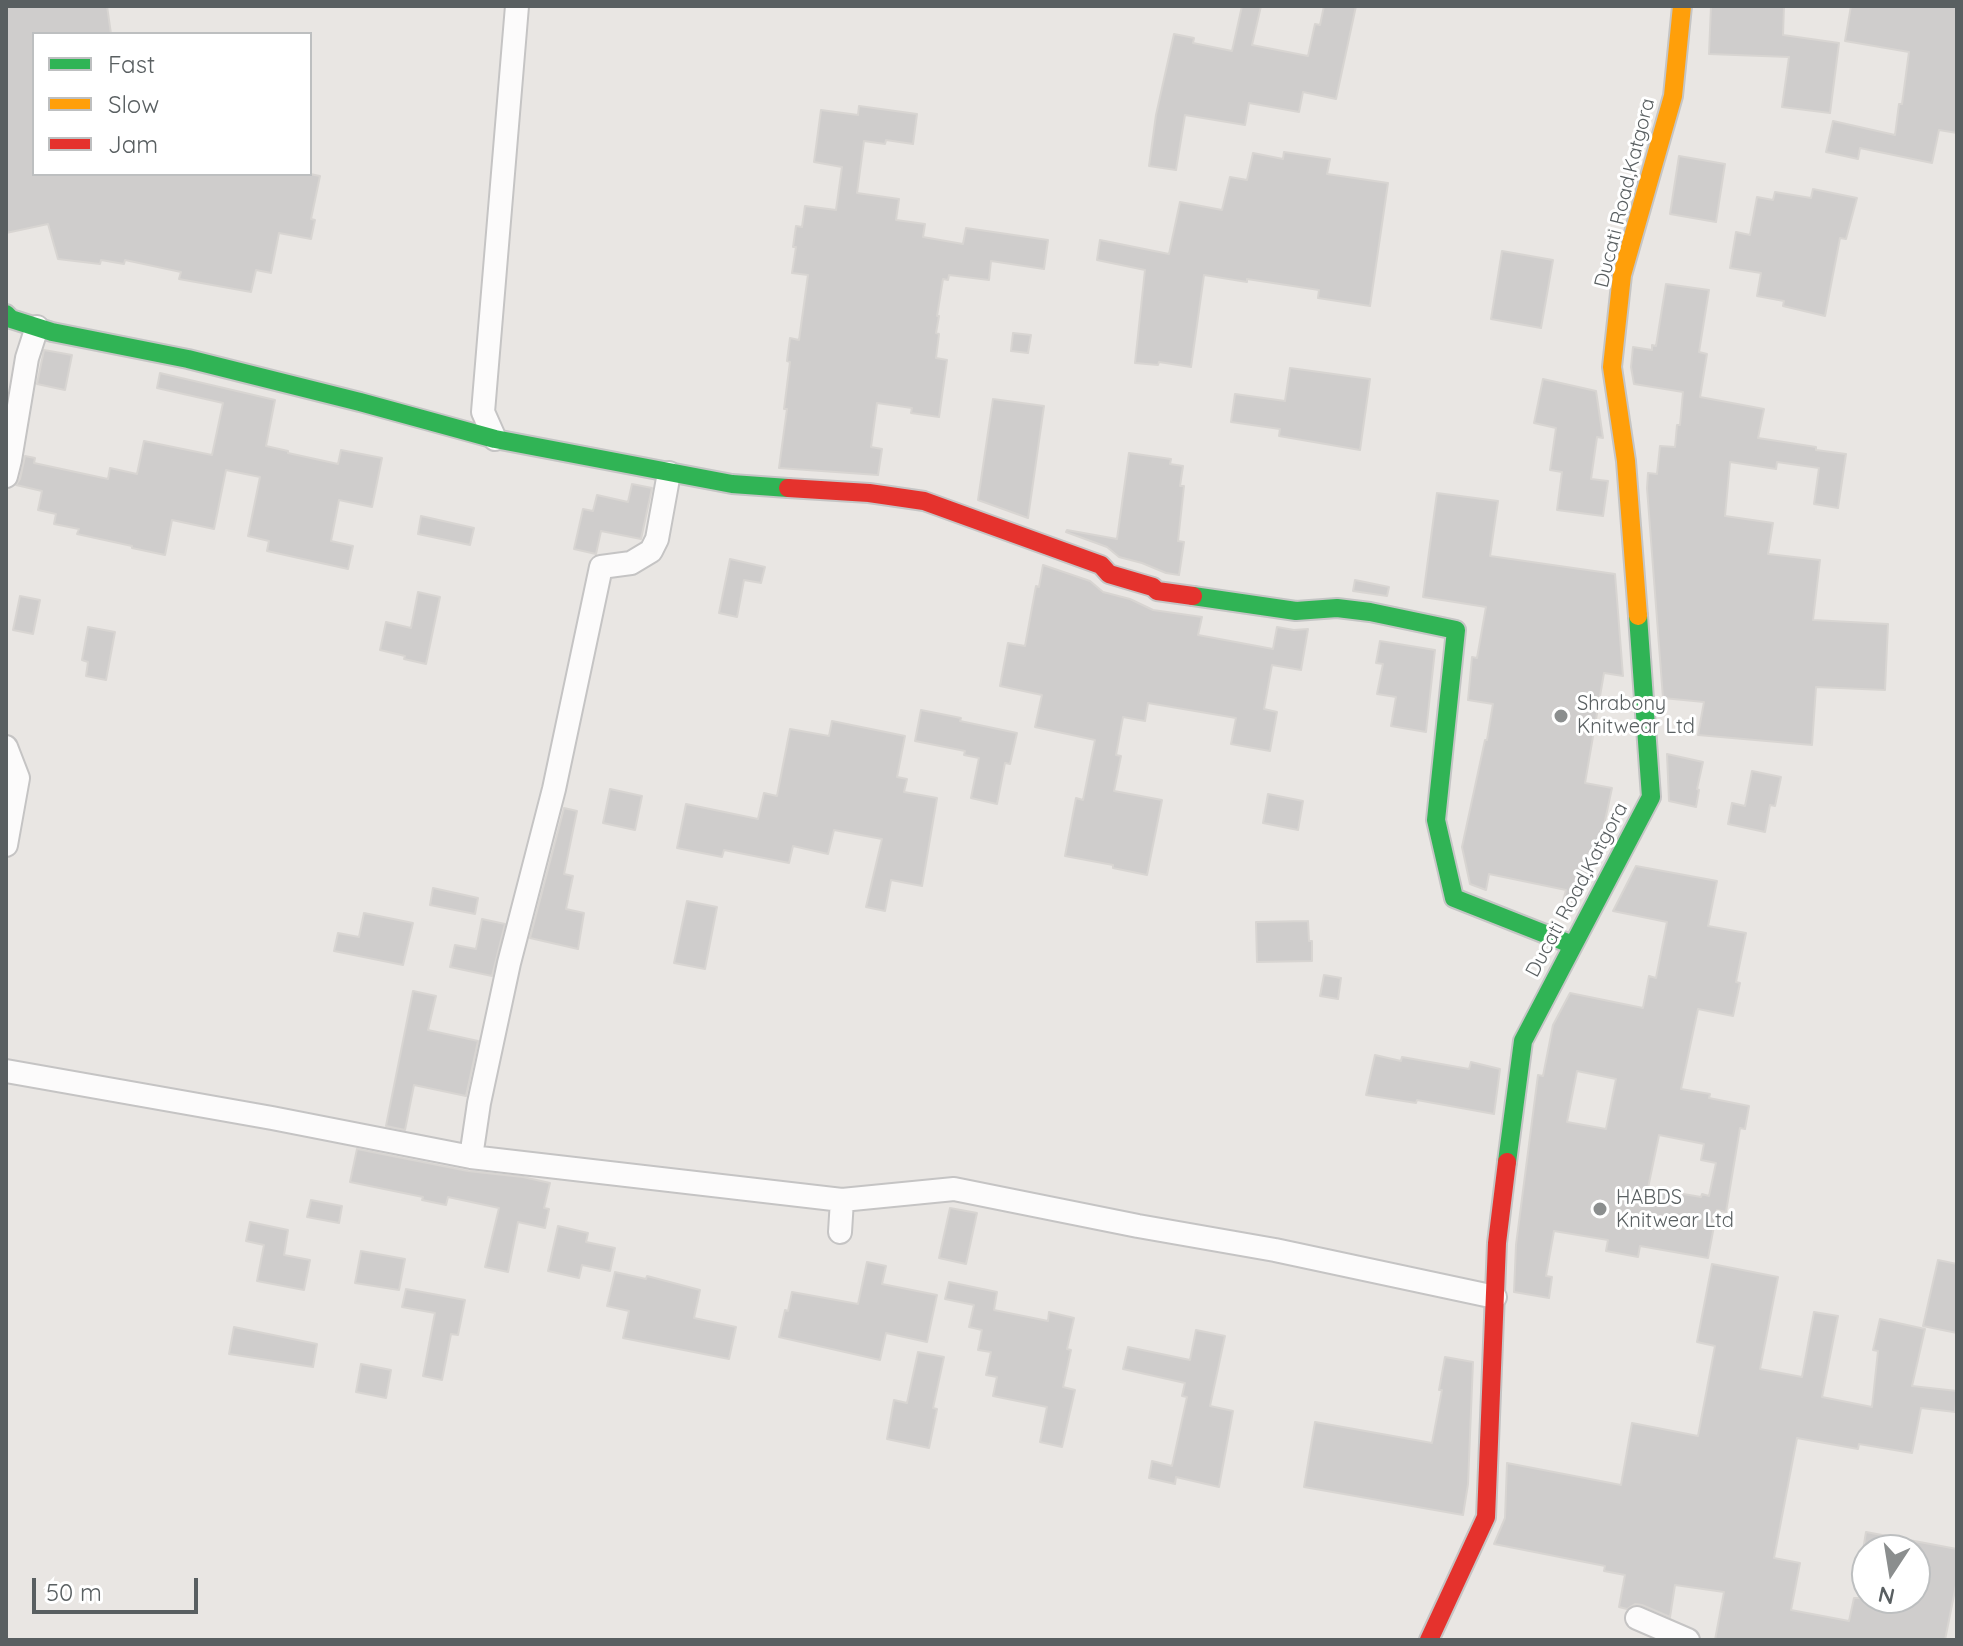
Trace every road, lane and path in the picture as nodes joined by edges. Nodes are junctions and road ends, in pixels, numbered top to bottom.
1 (517, 6) edge
2 (1682, 6) edge
3 (6, 314) edge
4 (37, 327) junction
5 (495, 439) junction
6 (669, 473) junction
7 (6, 476) edge
8 (6, 747) edge
9 (6, 845) edge
10 (1573, 945) junction
11 (6, 1071) edge
12 (471, 1157) junction
13 (842, 1200) junction
14 (840, 1232) dead end
15 (1495, 1297) junction
16 (1637, 1618) dead end
17 (1429, 1640) edge
18 (1688, 1640) edge

1 - 5 street
2 - 10 street, Ducati Road,Katgora
3 - 4 street
4 - 5 street
4 - 7 street
5 - 6 street
6 - 10 street
6 - 12 street
8 - 9 street
10 - 15 street, Ducati Road,Katgora
11 - 12 street
12 - 13 street
13 - 14 street
13 - 15 street
15 - 17 street, Ducati Road,Katgora
16 - 18 street

